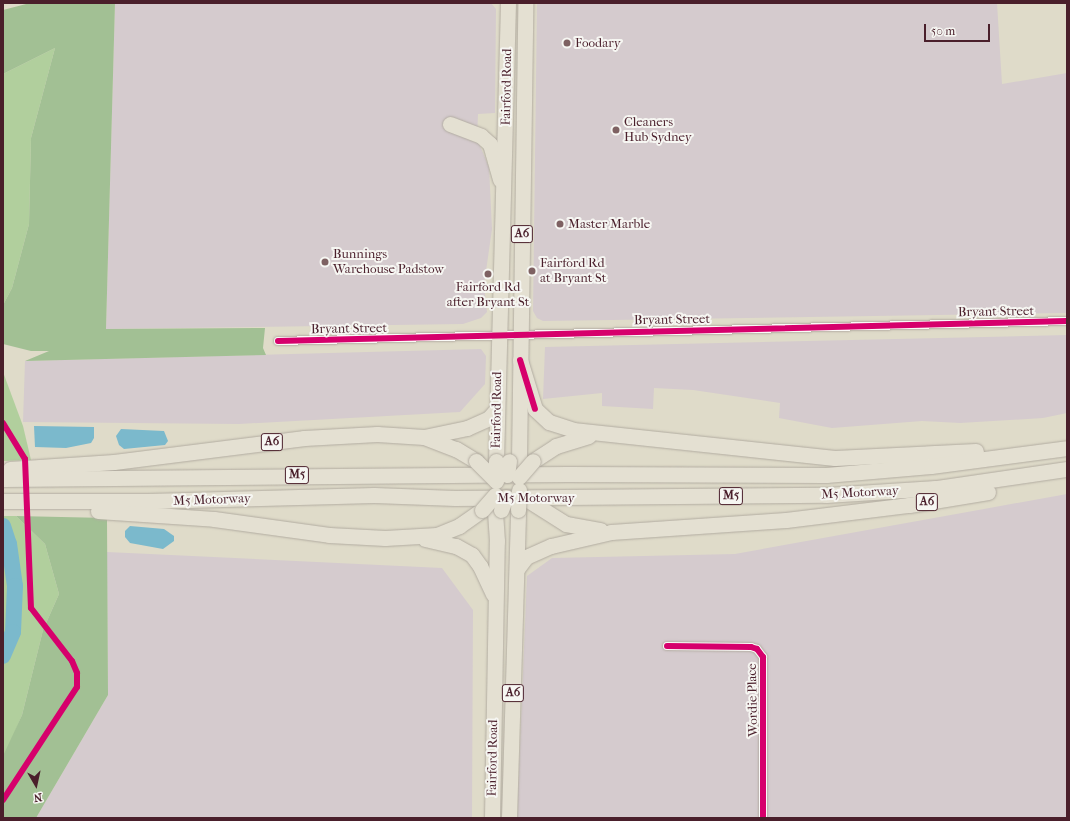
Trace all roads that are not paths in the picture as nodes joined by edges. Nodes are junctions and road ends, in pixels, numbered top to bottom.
1 (508, 3) edge
2 (525, 3) edge
3 (450, 124) dead end
4 (505, 192) junction
5 (1067, 321) edge
6 (510, 335) junction
7 (278, 341) dead end
8 (520, 360) junction
9 (497, 409) junction
10 (601, 435) junction
11 (424, 437) junction
12 (1067, 440) edge
13 (1067, 448) edge
14 (1067, 469) edge
15 (3, 470) edge
16 (77, 472) junction
17 (1067, 475) edge
18 (3, 479) edge
19 (507, 486) junction
20 (3, 502) edge
21 (78, 505) junction
22 (3, 508) edge
23 (611, 532) junction
24 (421, 538) junction
25 (517, 569) junction
26 (494, 596) junction
27 (667, 646) dead end
28 (492, 818) edge
29 (509, 818) edge
30 (763, 818) edge

1 - 4 highway, Fairford Road / A6
2 - 6 highway, Fairford Road
3 - 4 highway
4 - 6 highway, Fairford Road / A6
5 - 6 street, Bryant Street
6 - 7 street, Bryant Street
6 - 8 highway, Fairford Road / A6
6 - 9 highway, Fairford Road / A6
6 - 19 highway
8 - 10 highway
8 - 19 highway, Fairford Road / A6
9 - 11 highway, A6
9 - 19 highway, Fairford Road / A6
10 - 12 highway
10 - 19 highway
11 - 16 highway, A6
11 - 19 highway, A6, bridge
13 - 16 highway, M5 Motorway / M5
14 - 21 highway, M5 Motorway / M5
15 - 16 highway
16 - 18 highway, M5 Motorway / M5
17 - 23 highway, A6
19 - 23 highway, A6
19 - 24 highway, M5
19 - 25 highway, Fairford Road / A6
19 - 26 highway, Fairford Road / A6
20 - 21 highway, M5 Motorway / M5
21 - 22 highway, M5
21 - 24 highway, M5
23 - 25 highway, A6
24 - 26 highway, M5
25 - 29 highway, Fairford Road / A6
26 - 28 highway, Fairford Road / A6
27 - 30 street, Wordie Place

